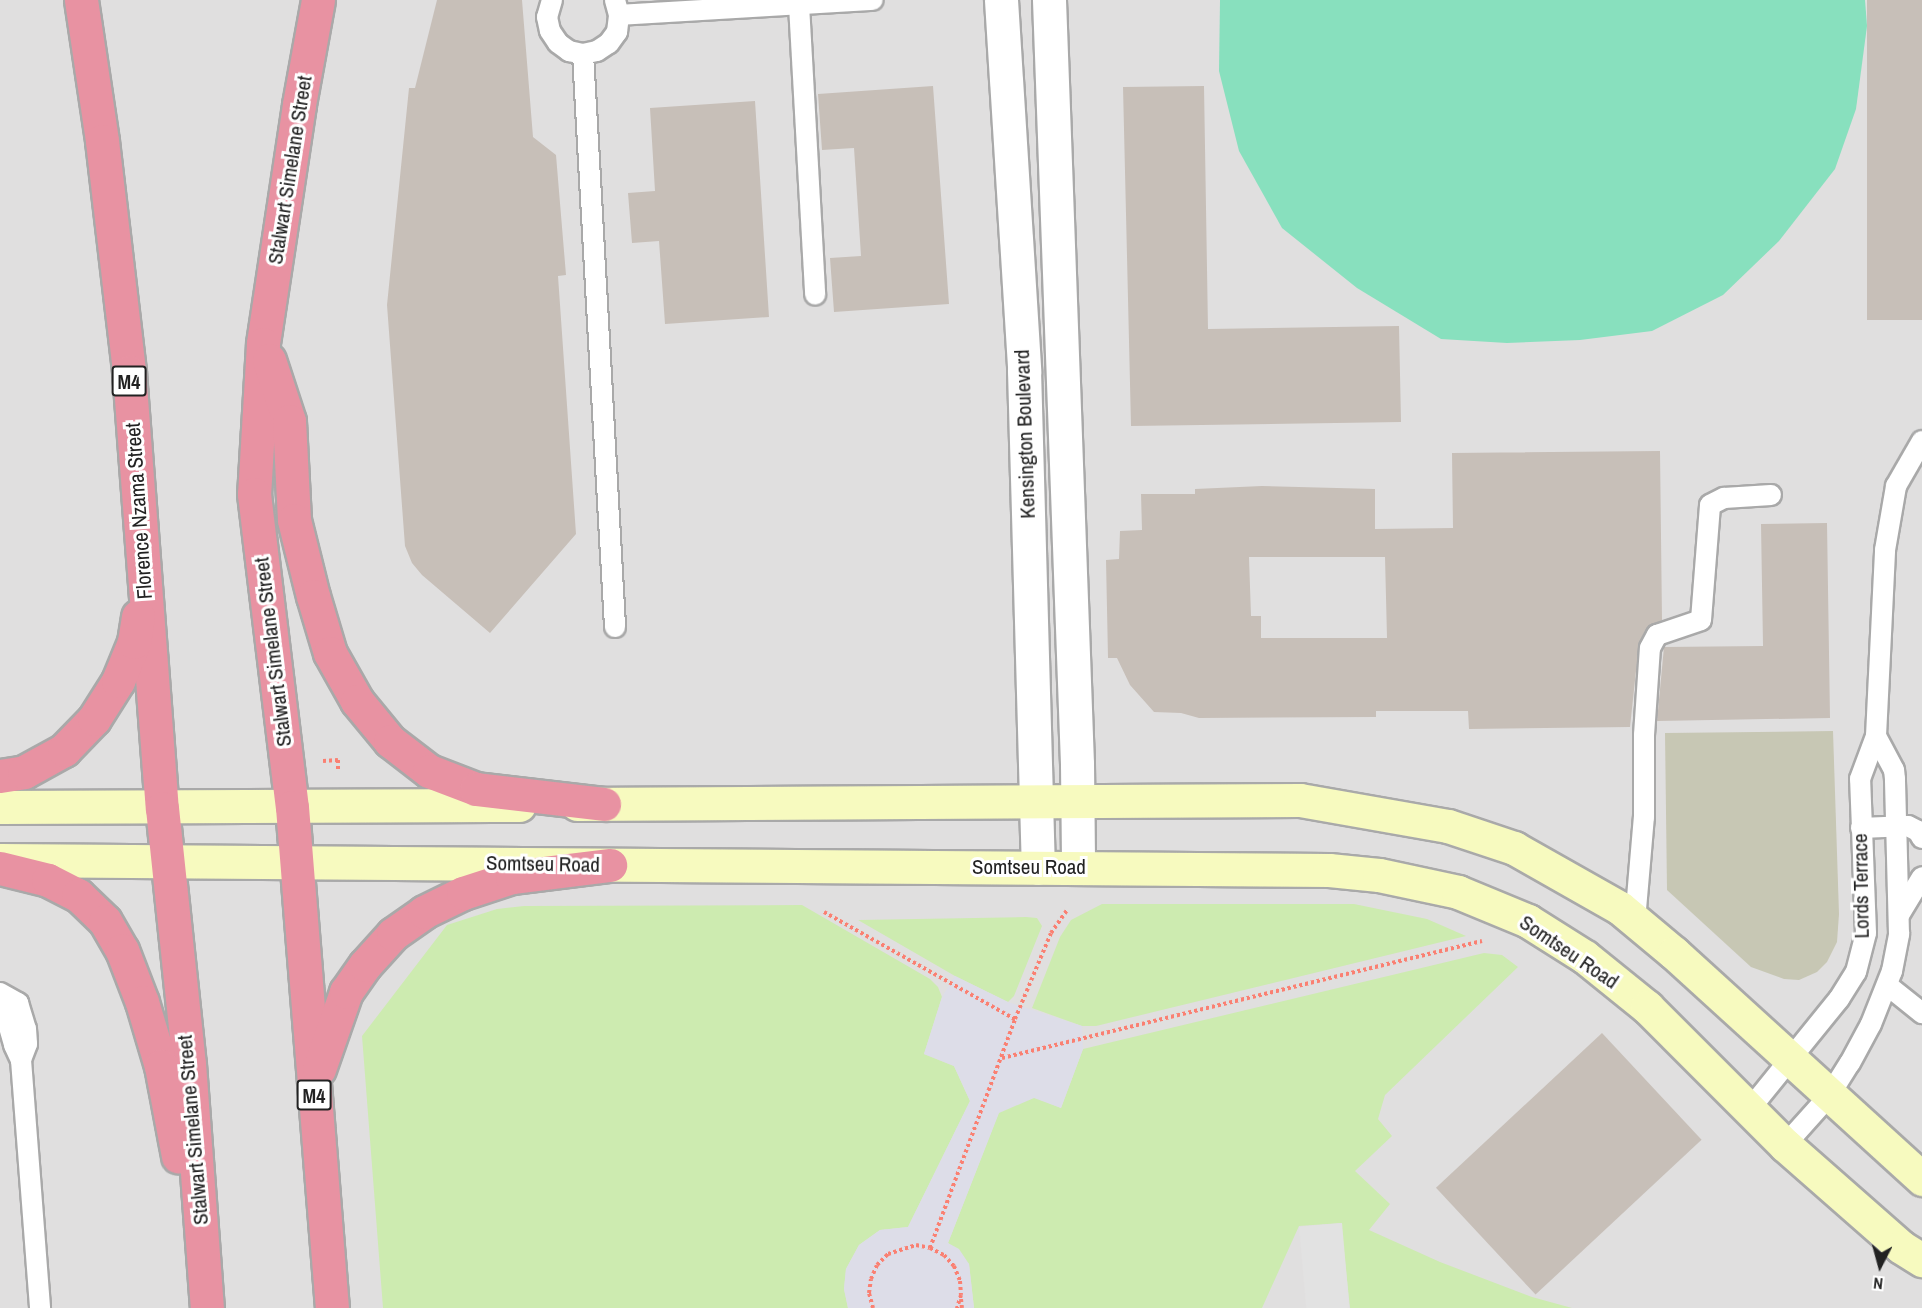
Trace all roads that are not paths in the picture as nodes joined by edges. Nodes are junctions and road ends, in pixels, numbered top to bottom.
1 (81, 0) edge
2 (318, 0) edge
3 (552, 0) edge
4 (873, 0) edge
5 (1001, 0) edge
6 (1049, 0) edge
7 (758, 3) edge
8 (799, 5) junction
9 (617, 7) edge
10 (583, 54) junction
11 (815, 295) dead end
12 (263, 344) junction
13 (1922, 441) edge
14 (1771, 495) dead end
15 (144, 574) junction
16 (615, 627) dead end
17 (1876, 736) junction
18 (0, 776) edge
19 (1038, 802) junction
20 (1077, 802) junction
21 (604, 804) junction
22 (0, 807) edge
23 (292, 807) junction
24 (162, 808) junction
25 (1896, 825) junction
26 (1861, 828) junction
27 (1922, 838) edge
28 (0, 860) edge
29 (167, 861) junction
30 (296, 861) junction
31 (610, 865) junction
32 (1078, 867) junction
33 (0, 868) edge
34 (1038, 868) junction
35 (1922, 876) edge
36 (1899, 915) junction
37 (1635, 921) junction
38 (1887, 985) junction
39 (0, 993) edge
40 (0, 1010) edge
41 (1922, 1013) edge
42 (21, 1060) junction
43 (1790, 1061) junction
44 (314, 1088) junction
45 (1829, 1096) junction
46 (1749, 1110) junction
47 (1785, 1145) junction
48 (1922, 1179) edge
49 (1922, 1260) edge
50 (40, 1308) edge
51 (207, 1308) edge
52 (332, 1308) edge

1 - 15 highway, Florence Nzama Street / M4
2 - 12 highway, Stalwart Simelane Street / M4
3 - 10 lane
4 - 8 lane
5 - 19 street, Kensington Boulevard
6 - 20 street, Kensington Boulevard
7 - 8 lane
7 - 9 lane
8 - 11 lane
9 - 10 lane
10 - 16 lane
12 - 21 highway
12 - 23 highway, Stalwart Simelane Street / M4
13 - 17 lane, Lords Terrace
14 - 37 lane
15 - 18 highway
15 - 24 highway, Florence Nzama Street / M4
17 - 25 lane, Lords Terrace
17 - 26 lane, Lords Terrace
19 - 20 main road
19 - 21 main road
19 - 34 street, Kensington Boulevard
20 - 32 street, Kensington Boulevard
20 - 37 main road
21 - 23 main road
22 - 24 main road
23 - 24 main road
23 - 30 highway, Stalwart Simelane Street / M4
24 - 29 highway, Stalwart Simelane Street / M4
25 - 26 lane
25 - 27 lane
25 - 36 lane, Lords Terrace
26 - 43 lane, Lords Terrace
28 - 29 main road, Somtseu Road
29 - 30 main road, Somtseu Road
29 - 51 highway, Stalwart Simelane Street / M4
30 - 31 main road, Somtseu Road
30 - 44 highway, Stalwart Simelane Street / M4
31 - 34 main road, Somtseu Road
31 - 44 highway
32 - 34 main road, Somtseu Road
32 - 46 main road, Somtseu Road
33 - 51 highway
35 - 36 lane
36 - 38 lane, Lords Terrace
37 - 43 main road
38 - 41 lane
38 - 45 lane, Lords Terrace
39 - 42 lane
40 - 42 lane
42 - 50 lane
43 - 45 main road
43 - 46 lane, Lords Terrace
44 - 52 highway, Stalwart Simelane Street / M4
45 - 47 lane, Lords Terrace
45 - 48 main road
46 - 47 main road, Somtseu Road
47 - 49 main road, Somtseu Road

